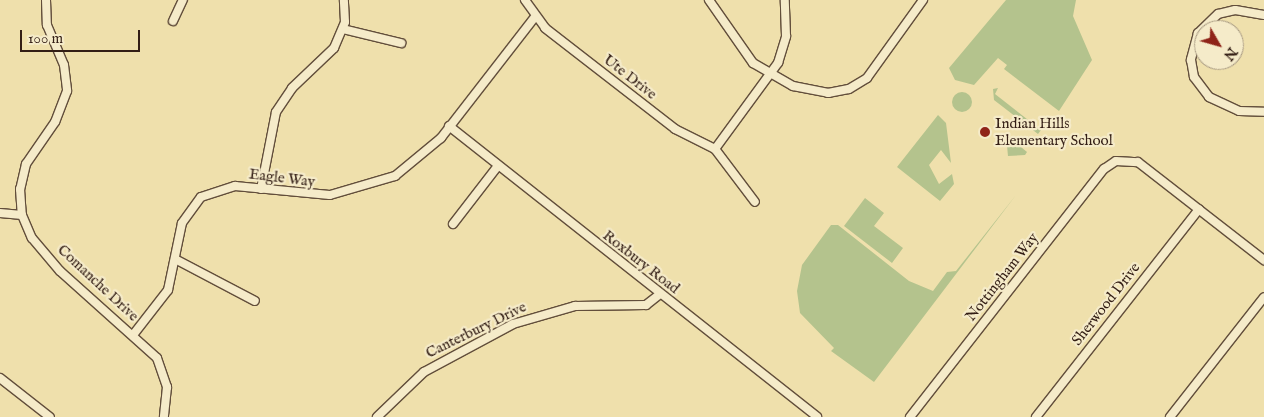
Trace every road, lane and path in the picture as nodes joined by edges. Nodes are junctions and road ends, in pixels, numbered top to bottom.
1 (46, 0) edge
2 (183, 0) edge
3 (344, 0) edge
4 (525, 0) edge
5 (709, 0) edge
6 (784, 0) edge
7 (922, 0) edge
8 (1264, 16) edge
9 (534, 18) junction
10 (173, 21) dead end
11 (343, 29) junction
12 (401, 43) dead end
13 (772, 74) junction
14 (1264, 112) edge
15 (449, 126) junction
16 (715, 149) junction
17 (497, 167) junction
18 (261, 189) junction
19 (755, 202) dead end
20 (1198, 208) junction
21 (0, 213) edge
22 (22, 215) junction
23 (453, 224) dead end
24 (175, 259) junction
25 (1264, 260) edge
26 (660, 294) junction
27 (1264, 297) edge
28 (255, 301) dead end
29 (133, 335) junction
30 (0, 378) edge
31 (50, 417) edge
32 (164, 417) edge
33 (377, 417) edge
34 (817, 417) edge
35 (910, 417) edge
36 (1036, 417) edge
37 (1170, 417) edge

1 - 22 street, Comanche Drive
2 - 10 street
3 - 11 street
4 - 9 street
5 - 13 street
6 - 13 street
7 - 13 street
8 - 14 street
9 - 15 street, Eagle Way
9 - 16 street, Ute Drive
11 - 12 street
11 - 18 street
13 - 16 street
15 - 17 street, Roxbury Road
15 - 18 street, Eagle Way
16 - 19 street
17 - 23 street
17 - 26 street, Roxbury Road
18 - 24 street, Eagle Way
20 - 25 street
20 - 35 street, Nottingham Way
20 - 36 street, Sherwood Drive
21 - 22 street
22 - 29 street, Comanche Drive
24 - 28 street
24 - 29 street, Eagle Way
26 - 33 street, Canterbury Drive
26 - 34 street, Roxbury Road
27 - 37 street
29 - 32 street, Comanche Drive
30 - 31 street

